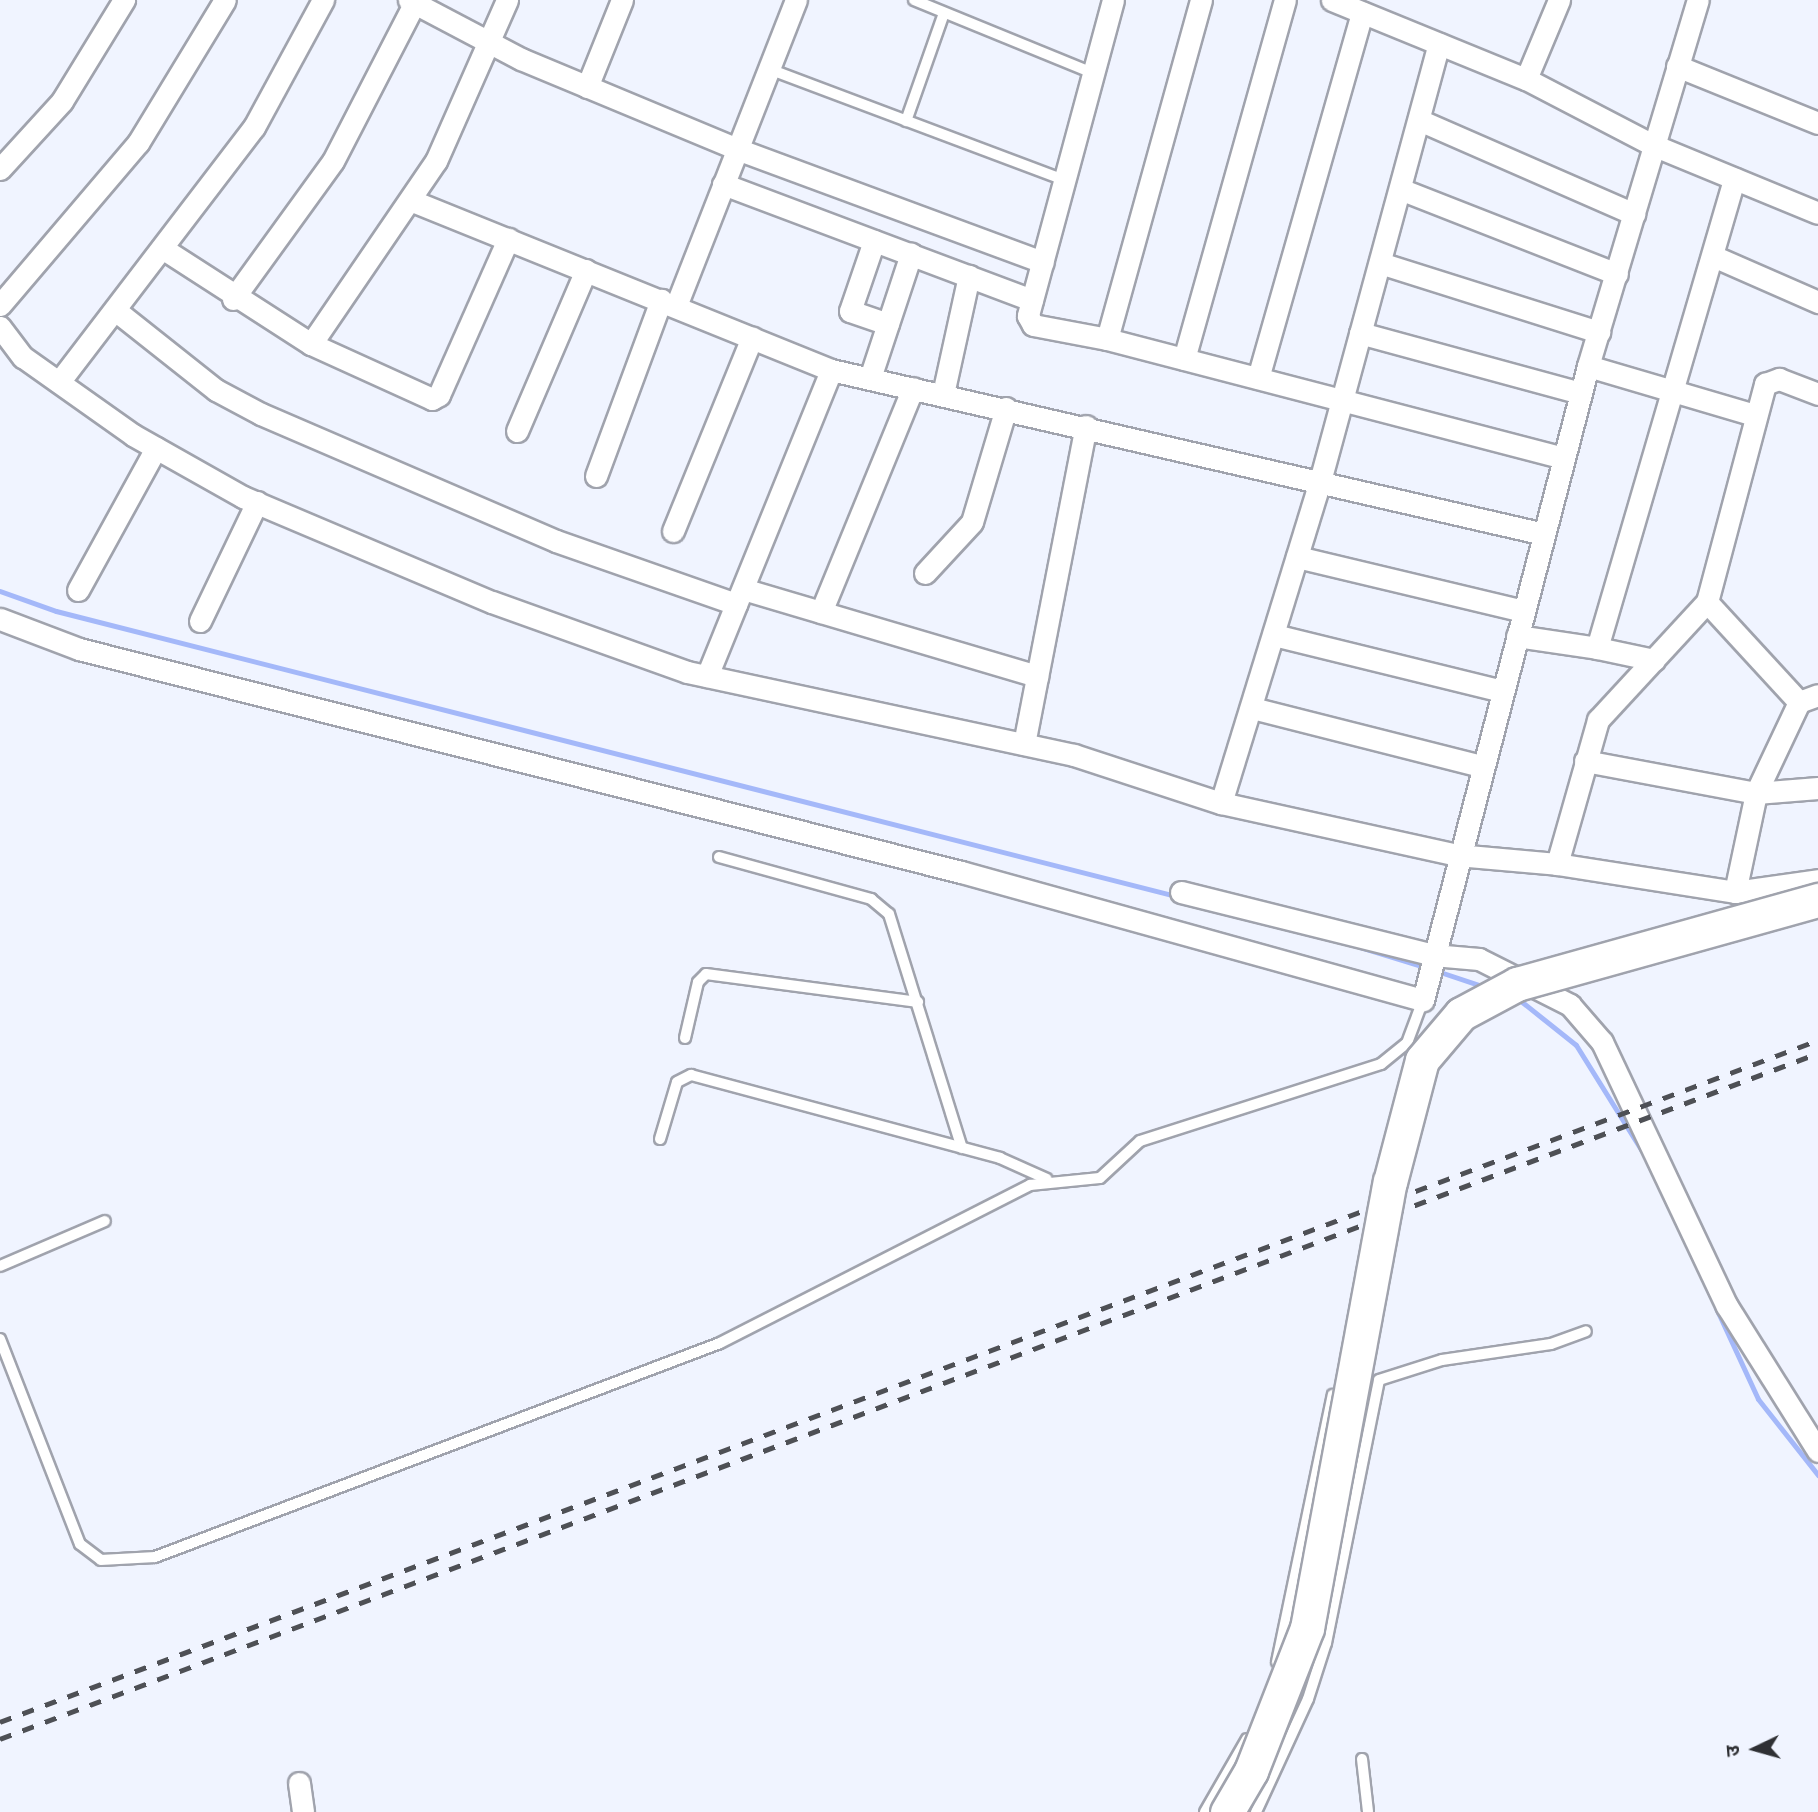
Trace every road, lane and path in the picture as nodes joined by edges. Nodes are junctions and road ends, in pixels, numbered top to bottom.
1 (124, 0) edge
2 (225, 0) edge
3 (323, 0) edge
4 (507, 0) edge
5 (622, 0) edge
6 (796, 0) edge
7 (914, 0) edge
8 (1113, 0) edge
9 (1201, 0) edge
10 (1285, 0) edge
11 (1332, 0) edge
12 (1559, 0) edge
13 (1698, 0) edge
14 (413, 1) edge
15 (1362, 12) junction
16 (944, 13) junction
17 (489, 43) junction
18 (1440, 44) junction
19 (1677, 66) junction
20 (769, 69) junction
21 (1093, 73) junction
22 (1526, 79) junction
23 (587, 87) junction
24 (1419, 120) junction
25 (906, 121) junction
26 (1818, 123) edge
27 (1653, 145) junction
28 (737, 149) junction
29 (0, 169) edge
30 (1734, 179) junction
31 (1064, 180) junction
32 (723, 184) junction
33 (1400, 189) junction
34 (410, 200) junction
35 (1818, 213) edge
36 (1634, 214) junction
37 (508, 239) junction
38 (874, 241) junction
39 (162, 248) junction
40 (911, 254) junction
41 (1713, 256) junction
42 (1042, 262) junction
43 (1380, 263) junction
44 (586, 270) junction
45 (1616, 274) junction
46 (969, 276) junction
47 (233, 299) junction
48 (1032, 300) junction
49 (1818, 302) edge
50 (668, 303) junction
51 (0, 304) edge
52 (115, 310) junction
53 (888, 324) junction
54 (0, 327) edge
55 (1599, 332) junction
56 (1360, 333) junction
57 (751, 337) junction
58 (1107, 339) junction
59 (311, 344) junction
60 (1185, 359) junction
61 (1588, 366) junction
62 (831, 370) junction
63 (870, 378) junction
64 (1258, 378) junction
65 (59, 382) junction
66 (913, 388) junction
67 (1671, 388) junction
68 (1581, 393) junction
69 (943, 394) junction
70 (1818, 394) edge
71 (1342, 400) junction
72 (1006, 408) junction
73 (1754, 415) junction
74 (1086, 426) junction
75 (517, 431) dead end
76 (156, 448) junction
77 (1564, 458) junction
78 (596, 475) dead end
79 (1320, 481) junction
80 (257, 502) junction
81 (673, 531) dead end
82 (1544, 534) junction
83 (1297, 557) junction
84 (925, 573) dead end
85 (78, 590) dead end
86 (739, 596) junction
87 (1707, 602) junction
88 (1523, 611) junction
89 (821, 612) junction
90 (0, 619) edge
91 (200, 621) dead end
92 (1274, 635) junction
93 (1517, 636) junction
94 (1597, 648) junction
95 (1654, 660) junction
96 (707, 676) junction
97 (1037, 677) junction
98 (1502, 691) junction
99 (1809, 699) edge
100 (1252, 708) junction
101 (1024, 744) junction
102 (1585, 761) junction
103 (1482, 766) junction
104 (1818, 788) edge
105 (1756, 793) junction
106 (1222, 803) junction
107 (1457, 855) junction
108 (719, 857) dead end
109 (1558, 864) junction
110 (1818, 880) edge
111 (1181, 892) dead end
112 (1735, 892) junction
113 (1818, 900) edge
114 (1429, 975) junction
115 (918, 1002) junction
116 (685, 1038) dead end
117 (660, 1139) dead end
118 (962, 1148) junction
119 (1047, 1179) junction
120 (105, 1221) dead end
121 (0, 1266) edge
122 (1586, 1331) dead end
123 (0, 1339) edge
124 (1333, 1395) dead end
125 (1818, 1451) edge
126 (1362, 1759) dead end
127 (299, 1783) dead end
128 (303, 1812) edge
129 (1205, 1812) edge
130 (1227, 1812) edge
131 (1256, 1812) edge
132 (1368, 1812) edge

1 - 29 street
2 - 51 street
3 - 39 street
4 - 17 street
5 - 23 street
6 - 20 street
7 - 16 lane
8 - 21 street
9 - 58 street
10 - 60 street
11 - 15 street
12 - 22 street
13 - 19 street
14 - 17 street
14 - 47 street
15 - 18 street
15 - 64 street
16 - 21 lane
16 - 25 lane
17 - 23 street
17 - 34 street
18 - 22 street
18 - 24 street
19 - 26 street
19 - 27 street
20 - 25 lane
20 - 28 street
21 - 31 street
22 - 27 street
23 - 28 street
24 - 33 street
24 - 36 street
25 - 31 lane
27 - 30 street
27 - 36 street
28 - 32 street
28 - 42 street
30 - 35 street
30 - 41 street
31 - 42 street
32 - 38 street
32 - 50 street
33 - 43 street
33 - 45 street
34 - 37 street
34 - 59 street
36 - 45 street
37 - 44 street
37 - 59 street
38 - 40 street
38 - 53 street
39 - 47 street
39 - 52 street
40 - 46 street
40 - 53 street
41 - 49 street
41 - 67 street
42 - 48 street
43 - 55 street
43 - 56 street
44 - 50 street
44 - 75 street
45 - 55 street
46 - 48 street
46 - 69 street
47 - 59 street
48 - 58 street
50 - 57 street
50 - 78 street
52 - 65 street
52 - 86 street
53 - 63 street
54 - 65 street
55 - 61 street
56 - 68 street
56 - 71 street
57 - 62 street
57 - 81 street
58 - 60 street
60 - 64 street
61 - 67 street
61 - 68 street
62 - 63 street
62 - 86 street
63 - 66 street
64 - 71 street
65 - 76 street
66 - 69 street
66 - 89 street
67 - 73 street
67 - 94 street
68 - 77 street
69 - 72 street
70 - 73 street
71 - 77 street
71 - 79 street
72 - 74 street
72 - 84 street
73 - 87 street
74 - 79 street
74 - 97 street
76 - 80 street
76 - 85 street
77 - 82 street
79 - 82 street
79 - 83 street
80 - 91 street
80 - 96 street
82 - 88 street
83 - 88 street
83 - 92 street
86 - 89 street
86 - 96 street
87 - 95 street
87 - 99 street
88 - 93 street
89 - 97 street
90 - 114 street
92 - 98 street
92 - 100 street
93 - 94 street
93 - 98 street
94 - 95 street
95 - 102 street
96 - 101 street
97 - 101 street
98 - 103 street
99 - 105 street
100 - 103 street
100 - 106 street
101 - 106 street
102 - 105 street
102 - 109 street
103 - 107 street
104 - 105 street
105 - 112 street
106 - 107 street
107 - 109 street
107 - 114 street
108 - 115 lane
109 - 112 street
110 - 112 street
111 - 114 street
113 - 130 main road, bridge
114 - 119 lane
114 - 125 street
115 - 116 lane
115 - 118 lane
117 - 118 lane
118 - 119 lane
119 - 123 lane
120 - 121 lane
122 - 131 lane
124 - 129 lane
126 - 132 lane
127 - 128 street

